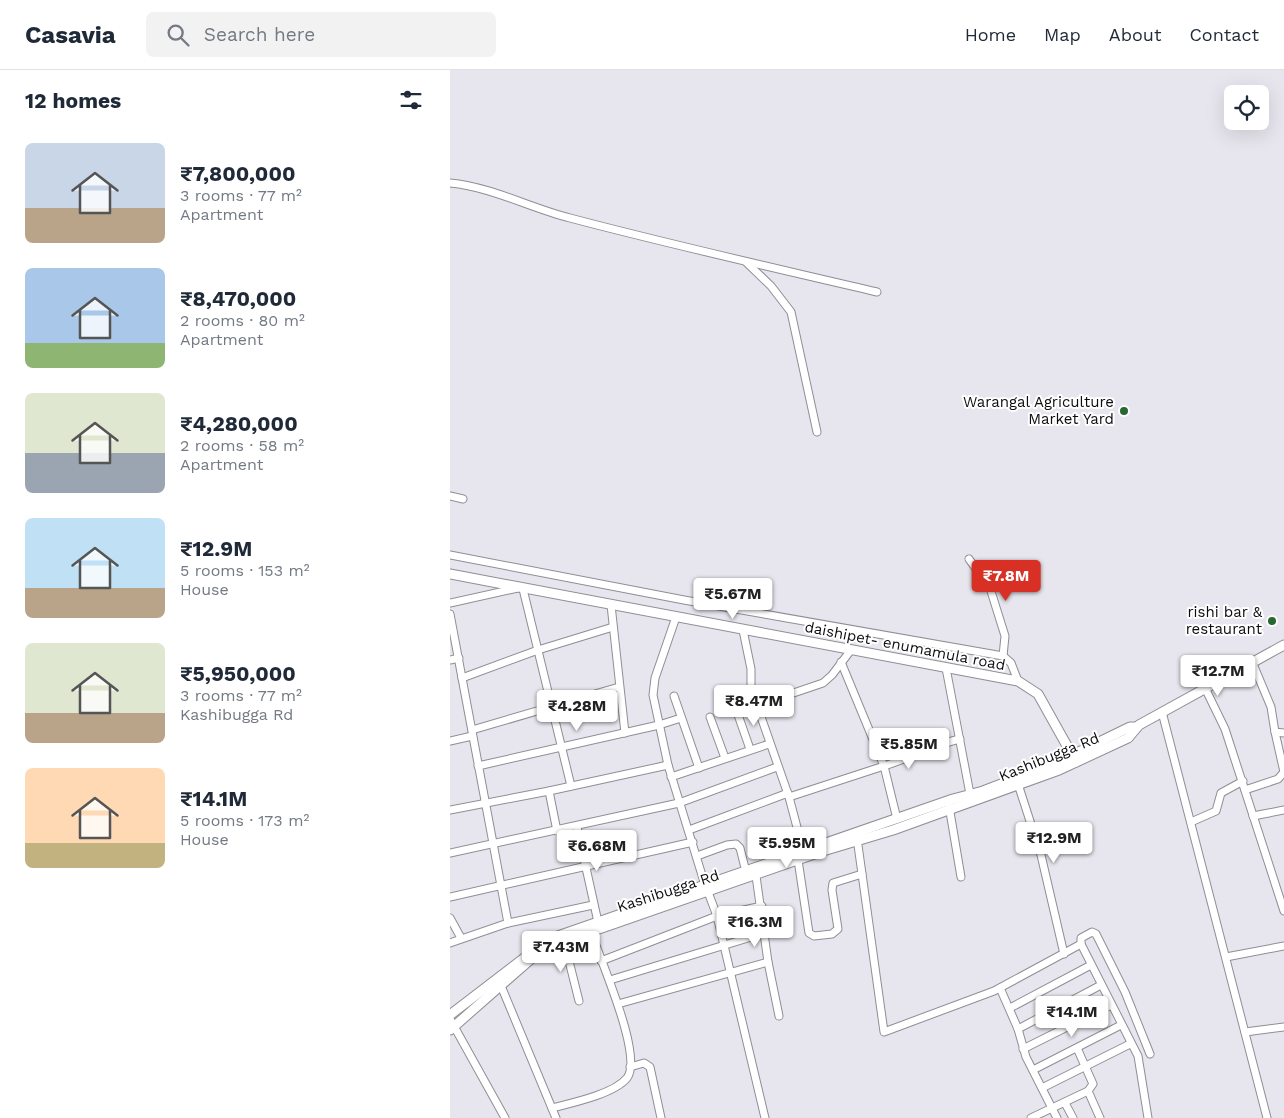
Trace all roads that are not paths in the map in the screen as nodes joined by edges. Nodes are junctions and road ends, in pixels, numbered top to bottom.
1 (450, 183) edge
2 (746, 262) junction
3 (877, 292) dead end
4 (818, 432) dead end
5 (450, 496) edge
6 (463, 499) dead end
7 (450, 554) edge
8 (969, 559) dead end
9 (450, 574) edge
10 (521, 588) junction
11 (450, 602) edge
12 (611, 605) junction
13 (450, 614) edge
14 (676, 618) junction
15 (613, 627) junction
16 (743, 630) junction
17 (1284, 645) edge
18 (538, 650) junction
19 (851, 650) junction
20 (1003, 656) junction
21 (459, 658) junction
22 (450, 660) edge
23 (841, 662) junction
24 (1253, 664) junction
25 (946, 668) junction
26 (462, 678) junction
27 (1018, 681) junction
28 (619, 687) junction
29 (1206, 690) junction
30 (674, 696) dead end
31 (552, 705) junction
32 (758, 705) junction
33 (736, 712) dead end
34 (1162, 712) junction
35 (710, 717) dead end
36 (681, 718) junction
37 (659, 725) junction
38 (1274, 732) junction
39 (472, 733) junction
40 (625, 733) junction
41 (1284, 733) edge
42 (960, 739) junction
43 (450, 741) edge
44 (769, 744) junction
45 (562, 746) junction
46 (750, 749) junction
47 (725, 758) junction
48 (1074, 759) junction
49 (668, 765) junction
50 (478, 766) junction
51 (884, 766) junction
52 (698, 768) junction
53 (778, 768) junction
54 (672, 777) junction
55 (1243, 781) junction
56 (1017, 782) junction
57 (571, 786) junction
58 (1246, 790) junction
59 (550, 791) junction
60 (970, 794) junction
61 (789, 795) junction
62 (484, 803) junction
63 (679, 803) junction
64 (949, 805) junction
65 (450, 810) edge
66 (1284, 810) edge
67 (1253, 816) junction
68 (898, 819) junction
69 (1191, 822) junction
70 (577, 826) junction
71 (557, 830) junction
72 (689, 830) junction
73 (857, 836) junction
74 (692, 842) junction
75 (493, 843) junction
76 (803, 850) junction
77 (450, 853) edge
78 (697, 856) junction
79 (798, 860) junction
80 (585, 867) junction
81 (746, 872) junction
82 (862, 874) junction
83 (756, 876) junction
84 (961, 877) dead end
85 (501, 884) junction
86 (706, 889) junction
87 (450, 898) edge
88 (593, 904) junction
89 (762, 906) junction
90 (1284, 911) edge
91 (716, 916) junction
92 (450, 918) edge
93 (598, 922) junction
94 (508, 923) junction
95 (591, 931) junction
96 (764, 933) junction
97 (462, 938) junction
98 (564, 941) junction
99 (450, 943) edge
100 (723, 944) junction
101 (1081, 944) junction
102 (1284, 946) edge
103 (1064, 954) junction
104 (1226, 956) junction
105 (601, 961) junction
106 (768, 962) junction
107 (1091, 965) junction
108 (730, 971) junction
109 (610, 980) junction
110 (499, 982) junction
111 (1101, 985) junction
112 (1000, 988) junction
113 (579, 1001) dead end
114 (618, 1004) junction
115 (1111, 1005) junction
116 (1010, 1008) junction
117 (779, 1016) dead end
118 (451, 1022) edge
119 (1121, 1026) junction
120 (1284, 1026) edge
121 (1018, 1029) junction
122 (1245, 1032) junction
123 (1130, 1044) junction
124 (1077, 1048) junction
125 (1023, 1049) junction
126 (1150, 1054) dead end
127 (630, 1067) junction
128 (1086, 1068) junction
129 (1033, 1070) junction
130 (1042, 1088) junction
131 (1088, 1091) junction
132 (1065, 1103) junction
133 (552, 1108) junction
134 (1053, 1108) junction
135 (504, 1118) edge
136 (556, 1118) edge
137 (661, 1118) edge
138 (765, 1118) edge
139 (1031, 1118) edge
140 (1057, 1118) edge
141 (1073, 1118) edge
142 (1100, 1118) edge
143 (1148, 1118) edge
144 (1267, 1118) edge

1 - 2 street
2 - 3 street
2 - 4 street
5 - 6 street
7 - 20 street
8 - 20 street
9 - 10 main road, daishipet- enumamula road
10 - 11 street
10 - 12 main road, daishipet- enumamula road
10 - 18 street
12 - 14 main road, daishipet- enumamula road
12 - 15 street
13 - 21 street
14 - 16 main road, daishipet- enumamula road
14 - 37 street
15 - 18 street
15 - 28 street
16 - 19 main road, daishipet- enumamula road
16 - 32 street
17 - 24 main road, Kashibugga Rd
18 - 26 street
18 - 31 street
19 - 23 street
19 - 25 main road, daishipet- enumamula road
20 - 27 street
21 - 22 street
21 - 26 street
23 - 32 street
23 - 51 street
24 - 29 main road, Kashibugga Rd
24 - 38 street
25 - 27 main road, daishipet- enumamula road
25 - 42 street
26 - 39 street
27 - 48 main road, daishipet- enumamula road
28 - 31 street
28 - 40 street
29 - 34 main road, Kashibugga Rd
29 - 55 street
30 - 36 street
31 - 39 street
31 - 45 street
32 - 44 street
33 - 46 street
34 - 48 main road, Kashibugga Rd
34 - 69 street
35 - 47 street
36 - 37 street
36 - 52 street
37 - 40 street
37 - 49 street
38 - 41 street
38 - 58 street
39 - 43 street
39 - 50 street
40 - 45 street
42 - 51 street
42 - 60 street
44 - 46 street
44 - 53 street
45 - 50 street
45 - 57 street
46 - 47 street
47 - 52 street
48 - 56 main road, Kashibugga Rd
49 - 54 street
49 - 57 street
50 - 62 street
51 - 61 street
51 - 68 street
52 - 54 street
53 - 61 street
53 - 63 street
54 - 63 street
55 - 58 street
55 - 69 street
56 - 60 main road, Kashibugga Rd
56 - 64 main road, Kashibugga Rd
56 - 103 street
57 - 59 street
58 - 67 street
59 - 62 street
59 - 71 street
60 - 64 main road, Kashibugga Rd
61 - 72 street
61 - 76 street
62 - 65 street
62 - 75 street
63 - 70 street
63 - 72 street
64 - 68 main road, Kashibugga Rd
64 - 73 main road, Kashibugga Rd
64 - 84 street
66 - 67 street
67 - 90 street
68 - 73 main road, Kashibugga Rd
69 - 104 street
70 - 71 street
70 - 80 street
71 - 75 street
72 - 74 street
73 - 76 main road, Kashibugga Rd
73 - 79 main road, Kashibugga Rd
73 - 82 street
74 - 78 street
74 - 80 street
75 - 77 street
75 - 85 street
76 - 81 main road, Kashibugga Rd
78 - 81 street
78 - 86 street
79 - 82 street
79 - 83 main road, Kashibugga Rd
80 - 85 street
80 - 88 street
81 - 86 main road, Kashibugga Rd
82 - 112 street
83 - 86 main road, Kashibugga Rd
83 - 89 street
85 - 87 street
85 - 94 street
86 - 91 street
86 - 93 main road, Kashibugga Rd
86 - 95 main road, Kashibugga Rd
88 - 93 street
88 - 94 street
89 - 91 street
89 - 96 street
91 - 100 street
91 - 105 street
92 - 97 street
93 - 110 main road, Kashibugga Rd
94 - 97 street
95 - 98 main road, Kashibugga Rd
95 - 105 street
96 - 100 street
96 - 106 street
97 - 99 street
98 - 110 main road, Kashibugga Rd
98 - 113 street
100 - 108 street
100 - 109 street
101 - 103 street
101 - 107 street
101 - 126 street
102 - 104 street
103 - 112 street
104 - 122 street
105 - 109 street
106 - 108 street
106 - 117 street
107 - 111 street
107 - 116 street
108 - 114 street
108 - 138 street
109 - 114 street
110 - 118 main road, Kashibugga Rd
110 - 133 street
111 - 115 street
111 - 121 street
112 - 116 street
114 - 127 street
115 - 119 street
115 - 125 street
116 - 121 street
118 - 135 street
119 - 123 street
119 - 124 street
120 - 122 street
121 - 125 street
122 - 144 street
123 - 128 street
123 - 143 street
124 - 128 street
124 - 129 street
125 - 129 street
127 - 133 street
127 - 137 street
128 - 130 street
128 - 131 street
129 - 130 street
130 - 134 street
131 - 132 street
131 - 142 street
132 - 134 street
132 - 141 street
133 - 136 street
134 - 139 street
134 - 140 street

